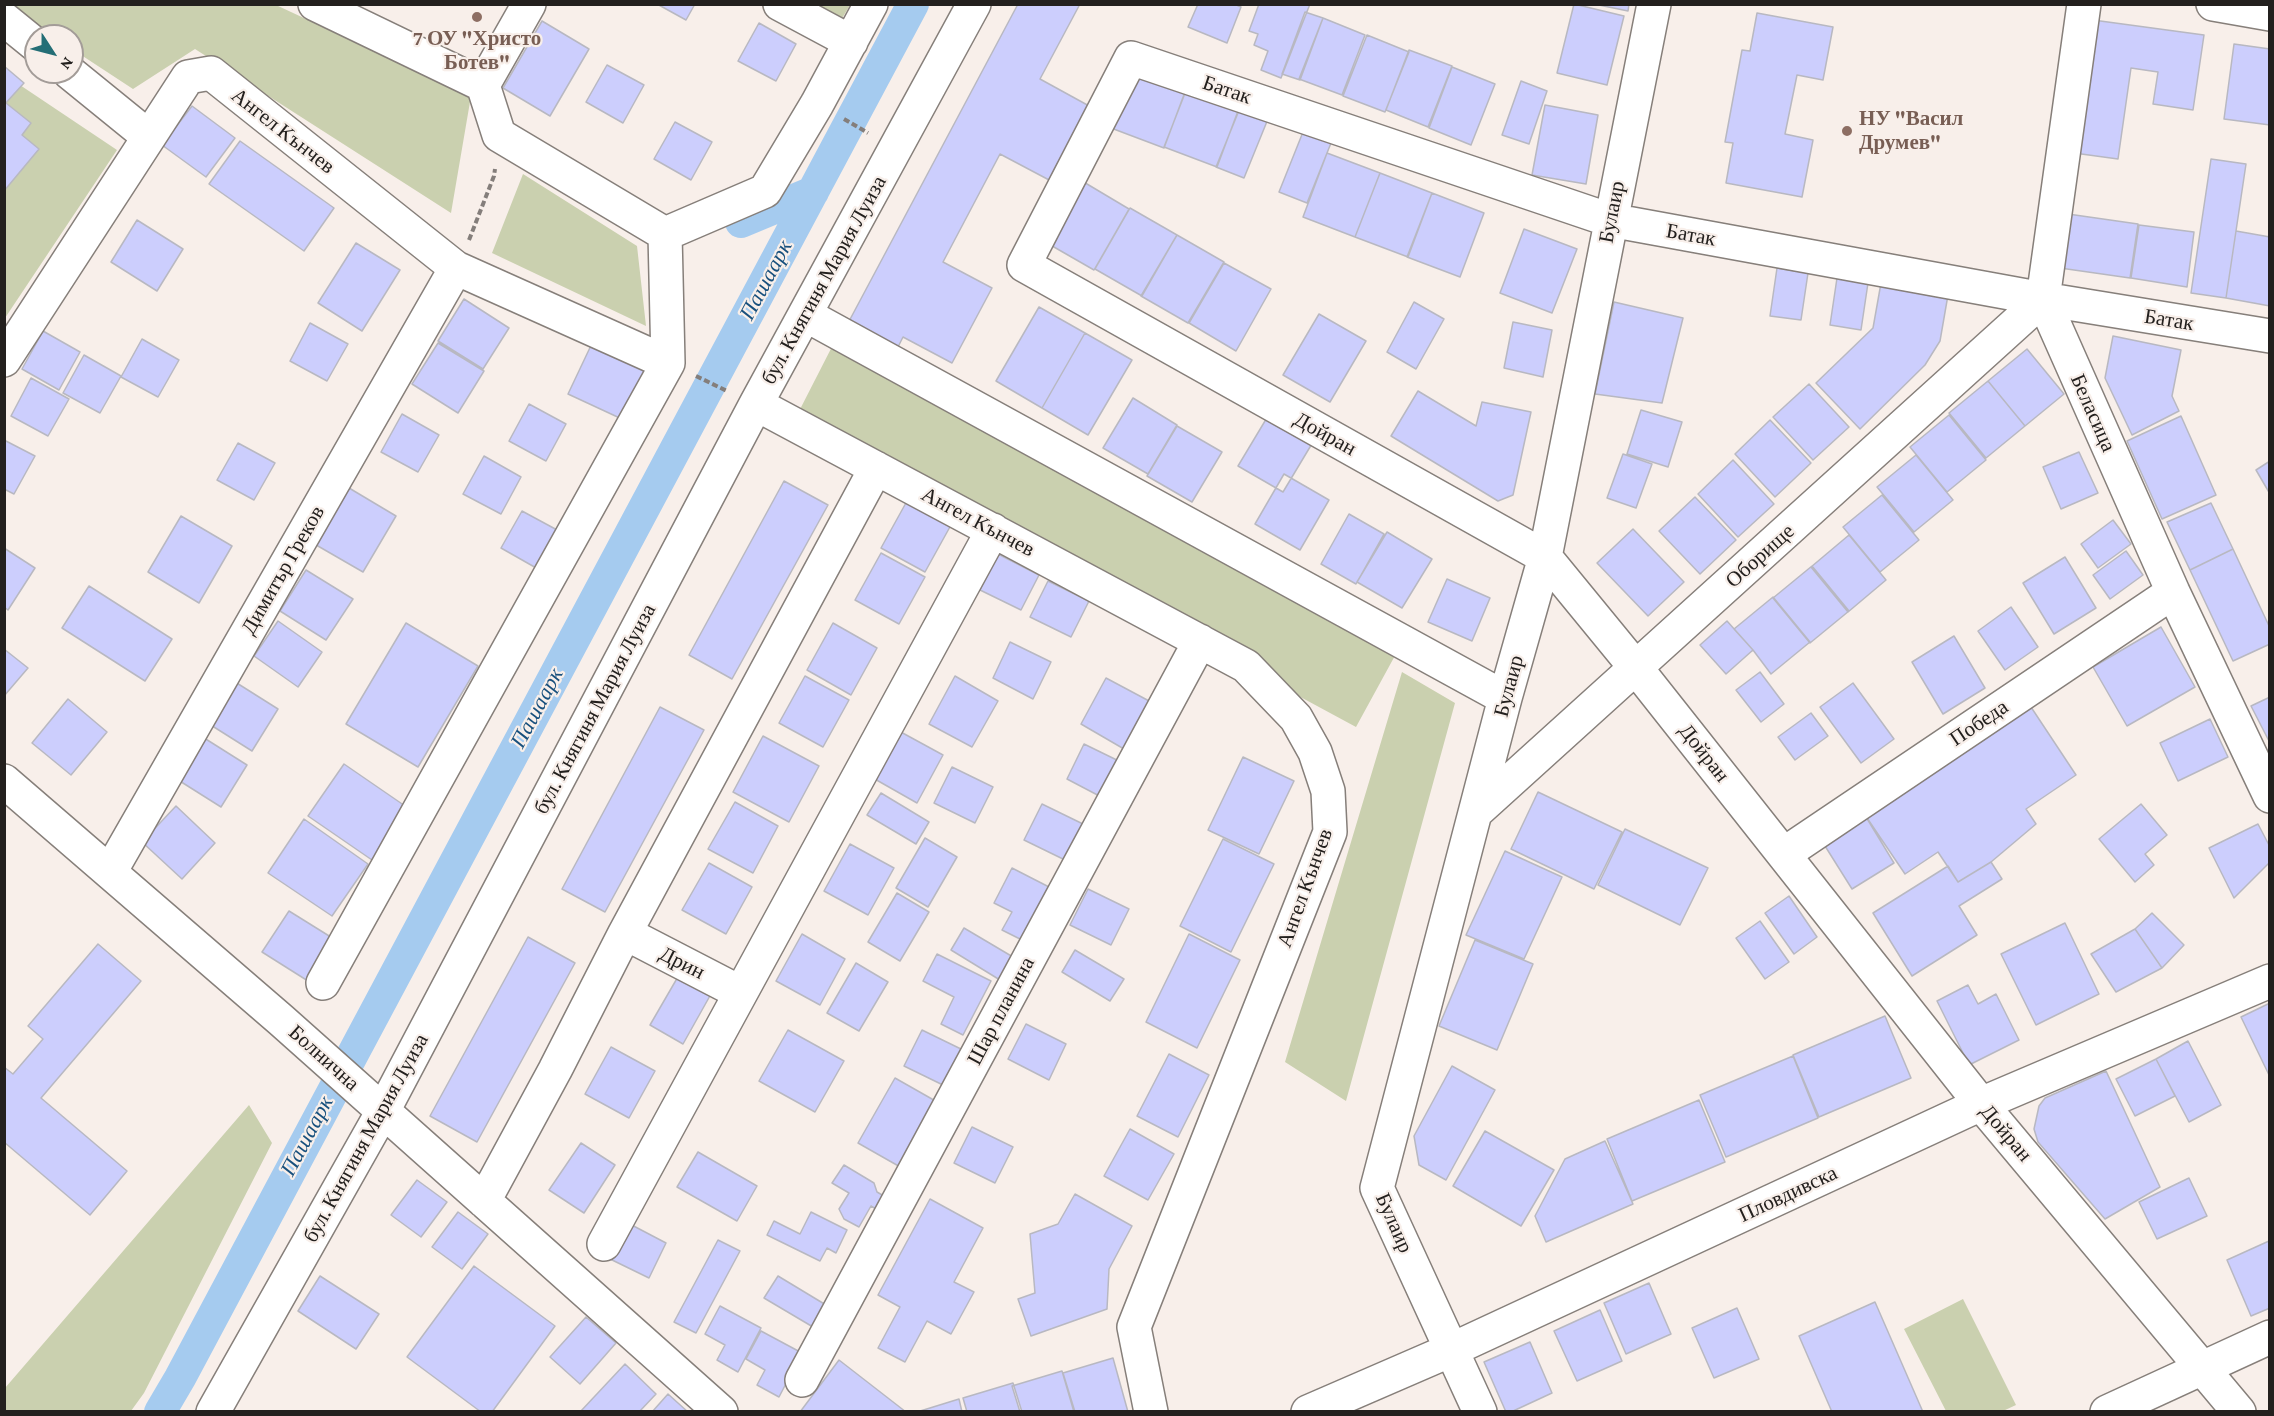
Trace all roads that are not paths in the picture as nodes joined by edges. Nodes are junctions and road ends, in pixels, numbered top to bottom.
1 (315, 4) edge
2 (529, 4) edge
3 (780, 4) edge
4 (871, 4) edge
5 (974, 4) edge
6 (1654, 4) edge
7 (2085, 4) edge
8 (2213, 4) edge
9 (2266, 11) edge
10 (4, 19) edge
11 (24, 35) edge
12 (850, 42) junction
13 (84, 84) edge
14 (483, 84) junction
15 (149, 137) junction
16 (1610, 220) junction
17 (665, 234) junction
18 (1024, 265) joint
19 (456, 268) junction
20 (2043, 299) junction
21 (806, 315) junction
22 (2270, 336) edge
23 (4, 360) edge
24 (677, 368) junction
25 (756, 404) junction
26 (876, 468) junction
27 (993, 530) junction
28 (1545, 557) junction
29 (2174, 592) junction
30 (1200, 641) junction
31 (1636, 668) junction
32 (1505, 698) junction
33 (4, 781) edge
34 (2270, 796) edge
35 (1476, 812) junction
36 (1784, 854) junction
37 (110, 872) junction
38 (625, 933) junction
39 (2270, 981) edge
40 (323, 983) dead end
41 (739, 992) junction
42 (1981, 1104) junction
43 (383, 1111) junction
44 (484, 1201) junction
45 (604, 1244) dead end
46 (2270, 1337) edge
47 (1451, 1350) junction
48 (2202, 1367) junction
49 (802, 1380) dead end
50 (213, 1412) edge
51 (721, 1412) edge
52 (1151, 1412) edge
53 (1308, 1412) edge
54 (1480, 1412) edge
55 (2107, 1412) edge
56 (2239, 1412) edge

1 - 14 street
2 - 14 street
3 - 12 street
4 - 12 street
5 - 21 street, бул. Княгиня Мария Луиза
6 - 16 street, Булаир
7 - 20 street
8 - 9 street
10 - 11 street
12 - 17 street
13 - 15 street
14 - 17 street
15 - 19 street, Ангел Кънчев
15 - 23 street, Ангел Кънчев
16 - 18 street, Батак
16 - 20 street, Батак
16 - 28 street, Булаир
17 - 24 street
18 - 28 street, Дойран
19 - 24 street, Ангел Кънчев
19 - 37 street, Димитър Греков
20 - 22 street, Батак
20 - 29 street, Беласица
20 - 31 street, Оборище
21 - 25 street, бул. Княгиня Мария Луиза
21 - 32 street
24 - 40 street
25 - 26 street, Ангел Кънчев
25 - 43 street, бул. Княгиня Мария Луиза
26 - 27 street, Ангел Кънчев
26 - 38 street
27 - 30 street, Ангел Кънчев
27 - 41 street
28 - 31 street, Дойран
28 - 32 street, Булаир
29 - 34 street, Беласица
29 - 36 street, Победа
30 - 49 street, Шар планина
30 - 52 street, Ангел Кънчев
31 - 35 street, Оборище
31 - 36 street, Дойран
32 - 35 street, Булаир
33 - 37 street, Болнична
35 - 47 street, Булаир
36 - 42 street, Дойран
37 - 43 street, Болнична
38 - 41 street, Дрин
38 - 44 street
39 - 42 street, Пловдивска
41 - 45 street
42 - 47 street, Пловдивска
42 - 48 street, Дойран
43 - 44 street, Болнична
43 - 50 street, бул. Княгиня Мария Луиза
44 - 51 street, Болнична
46 - 48 street
47 - 53 street, Пловдивска
47 - 54 street, Булаир
48 - 55 street
48 - 56 street, Дойран

